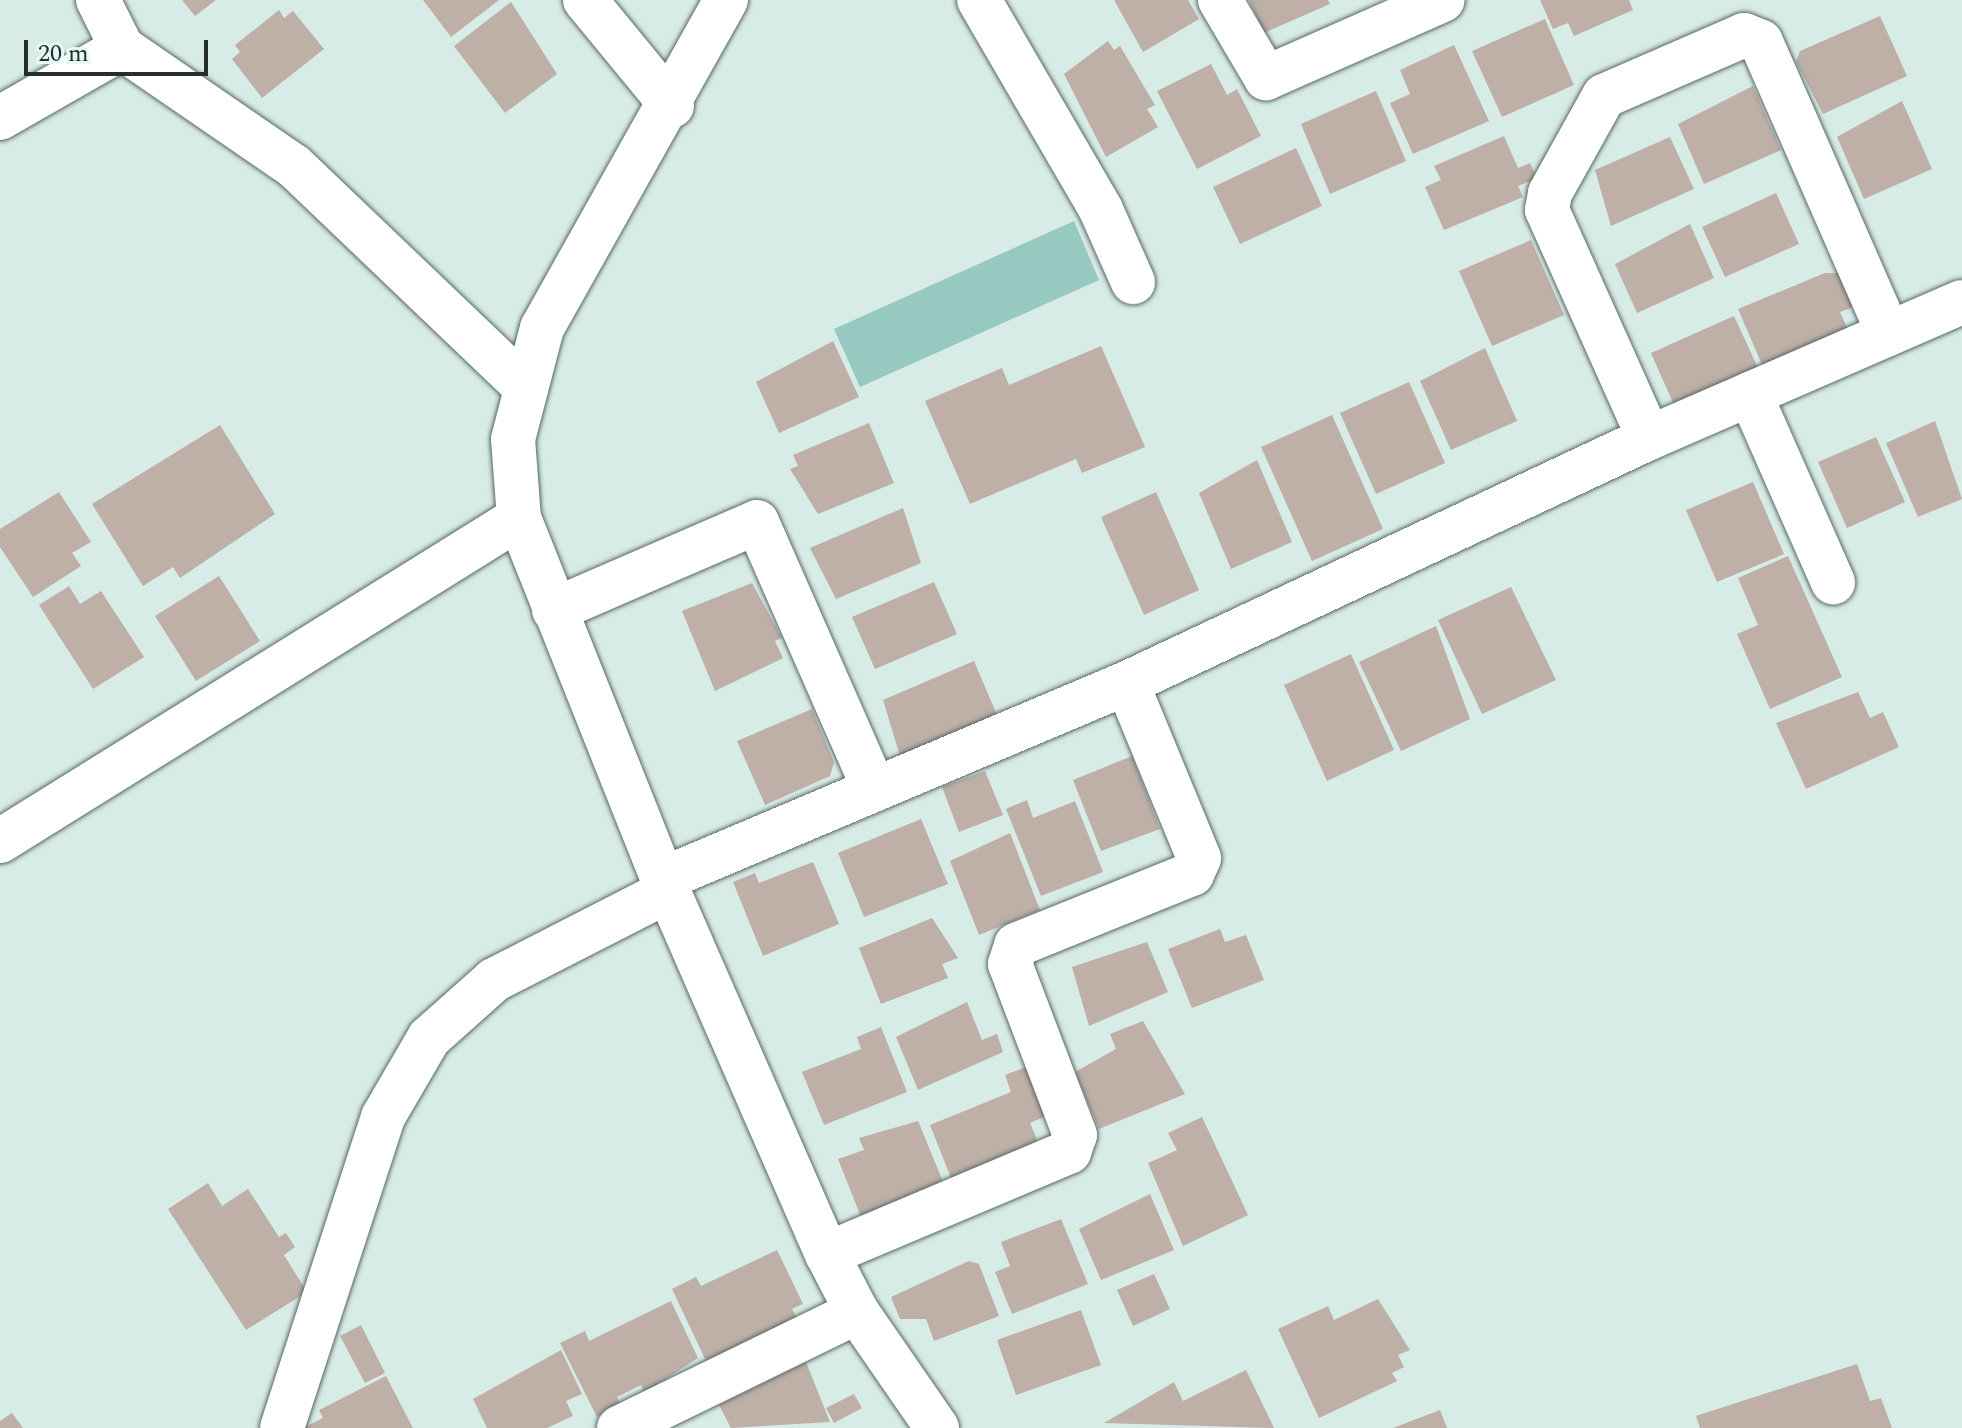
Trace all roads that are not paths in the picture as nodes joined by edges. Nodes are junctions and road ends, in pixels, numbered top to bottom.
1 (98, 0) edge
2 (585, 0) edge
3 (726, 0) edge
4 (979, 0) edge
5 (1220, 0) edge
6 (1443, 0) edge
7 (122, 48) junction
8 (672, 106) junction
9 (0, 118) edge
10 (1133, 282) dead end
11 (1962, 302) edge
12 (1888, 333) junction
13 (522, 384) junction
14 (1750, 394) junction
15 (1649, 438) junction
16 (519, 518) junction
17 (1833, 582) dead end
18 (554, 610) junction
19 (1127, 683) junction
20 (874, 789) junction
21 (0, 841) edge
22 (666, 885) junction
23 (827, 1254) junction
24 (857, 1312) junction
25 (282, 1428) edge
26 (619, 1428) edge
27 (937, 1428) edge

1 - 7 street
2 - 8 street
3 - 8 street
4 - 10 street
5 - 6 street
7 - 9 street
7 - 13 street
8 - 13 street
11 - 12 street
12 - 14 street
12 - 15 street
13 - 16 street
14 - 15 street
14 - 17 street
15 - 19 street
16 - 18 street
16 - 21 street
18 - 20 street
18 - 22 street
19 - 20 street
19 - 23 street
20 - 22 street
22 - 23 street
22 - 25 street
23 - 24 street
24 - 26 street
24 - 27 street

